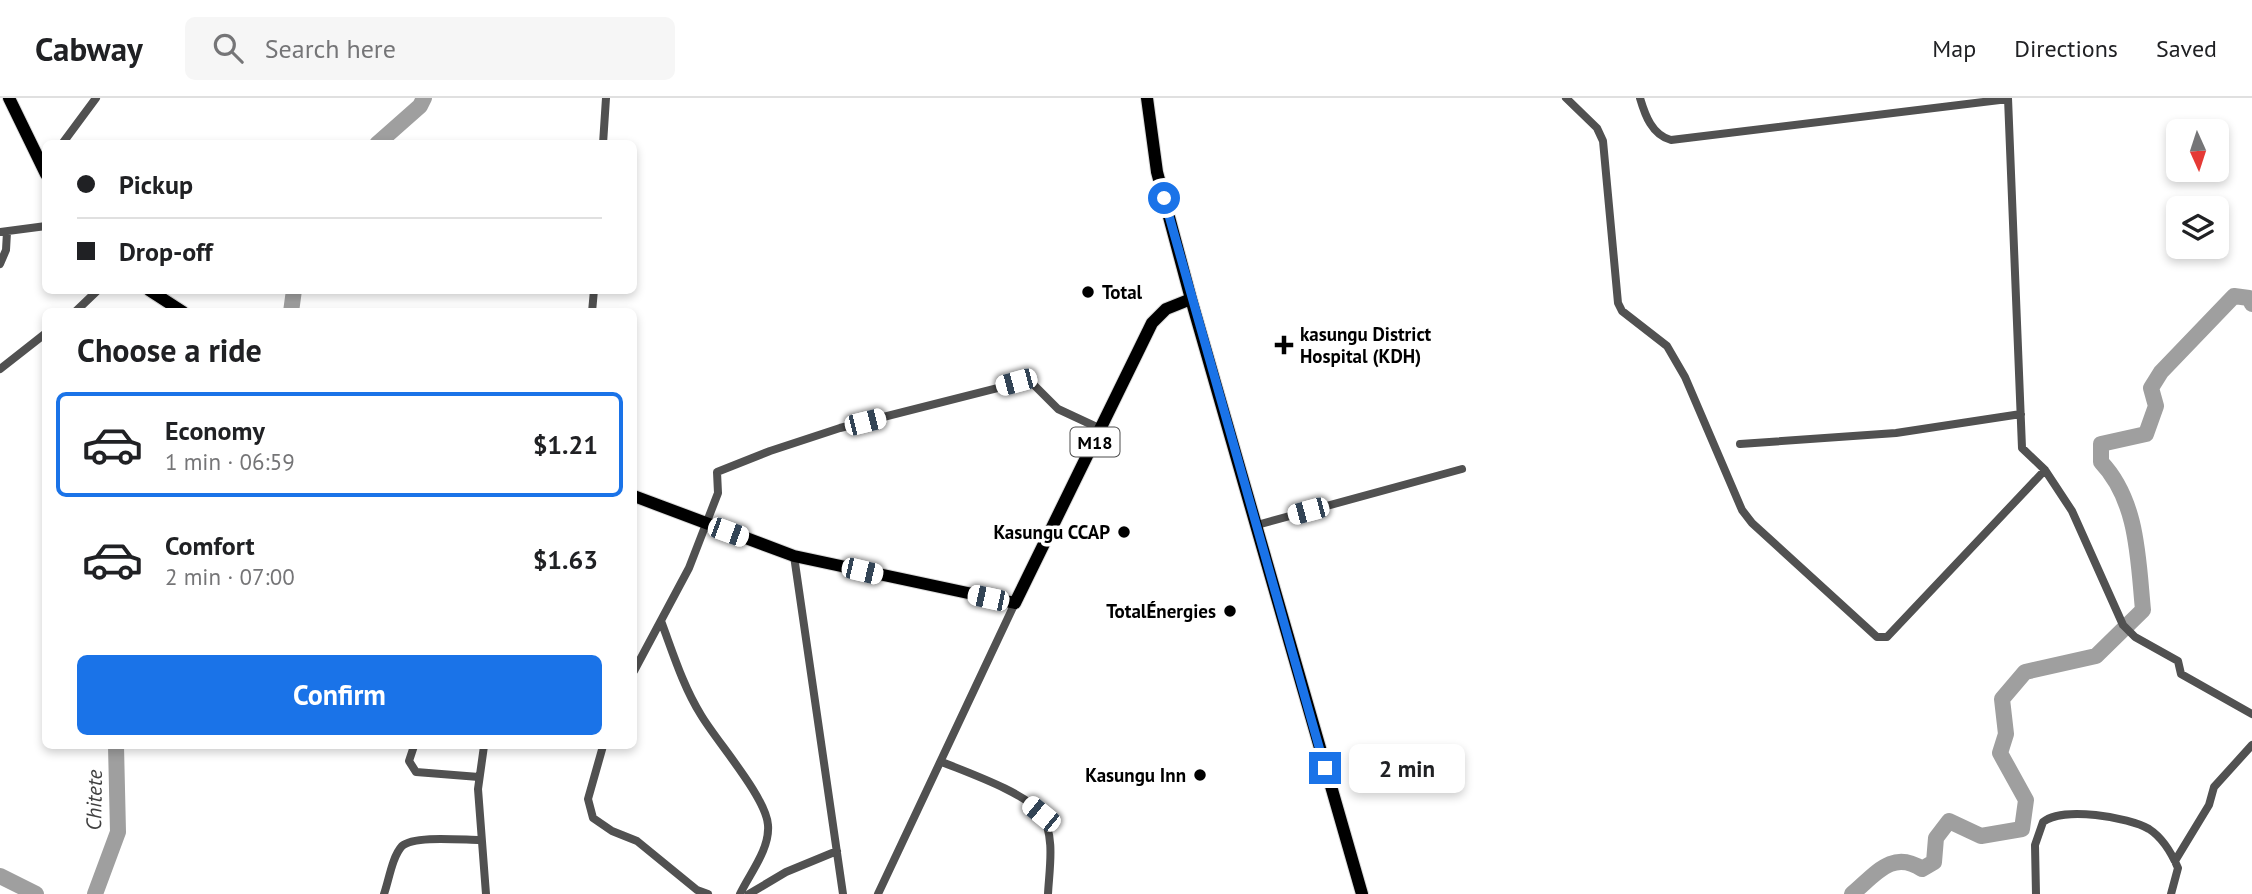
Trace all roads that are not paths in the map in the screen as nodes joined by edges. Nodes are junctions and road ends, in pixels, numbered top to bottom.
1 (9, 98) edge
2 (96, 98) edge
3 (606, 98) edge
4 (1147, 98) edge
5 (1566, 98) edge
6 (1640, 98) edge
7 (2008, 99) edge
8 (65, 140) edge
9 (603, 140) edge
10 (42, 165) edge
11 (42, 227) edge
12 (4, 232) edge
13 (0, 264) edge
14 (94, 294) edge
15 (155, 294) edge
16 (1191, 299) junction
17 (79, 308) edge
18 (177, 308) edge
19 (42, 336) edge
20 (0, 369) edge
21 (2021, 414) junction
22 (1101, 429) junction
23 (1740, 444) dead end
24 (1462, 469) dead end
25 (2045, 470) junction
26 (637, 497) edge
27 (706, 524) junction
28 (1257, 525) junction
29 (794, 556) junction
30 (1015, 603) junction
31 (661, 621) junction
32 (637, 664) edge
33 (2252, 714) edge
34 (2252, 745) edge
35 (413, 749) edge
36 (484, 749) edge
37 (602, 749) edge
38 (942, 761) junction
39 (479, 778) junction
40 (480, 841) junction
41 (837, 851) junction
42 (2175, 861) junction
43 (384, 894) edge
44 (486, 894) edge
45 (708, 894) edge
46 (740, 894) edge
47 (749, 894) edge
48 (843, 894) edge
49 (878, 894) edge
50 (1048, 894) edge
51 (1362, 894) edge
52 (2036, 894) edge
53 (2171, 894) edge

1 - 10 main road
2 - 8 street
3 - 9 street
4 - 16 main road
5 - 25 street
6 - 7 street
7 - 21 street
11 - 12 street
12 - 13 street
14 - 17 street
15 - 18 main road
16 - 22 main road, M18
16 - 28 main road
19 - 20 street
21 - 23 street
21 - 25 street
22 - 27 street
22 - 30 main road, M18
24 - 28 street
25 - 33 street
26 - 27 main road
27 - 29 main road
27 - 31 street
28 - 51 main road
29 - 30 main road
29 - 41 street
30 - 38 street
31 - 32 street
31 - 46 street
34 - 42 street
35 - 39 street
36 - 39 street
37 - 45 street
38 - 49 street
38 - 50 street
39 - 40 street
40 - 43 street
40 - 44 street
41 - 47 street
41 - 48 street
42 - 52 street
42 - 53 street

